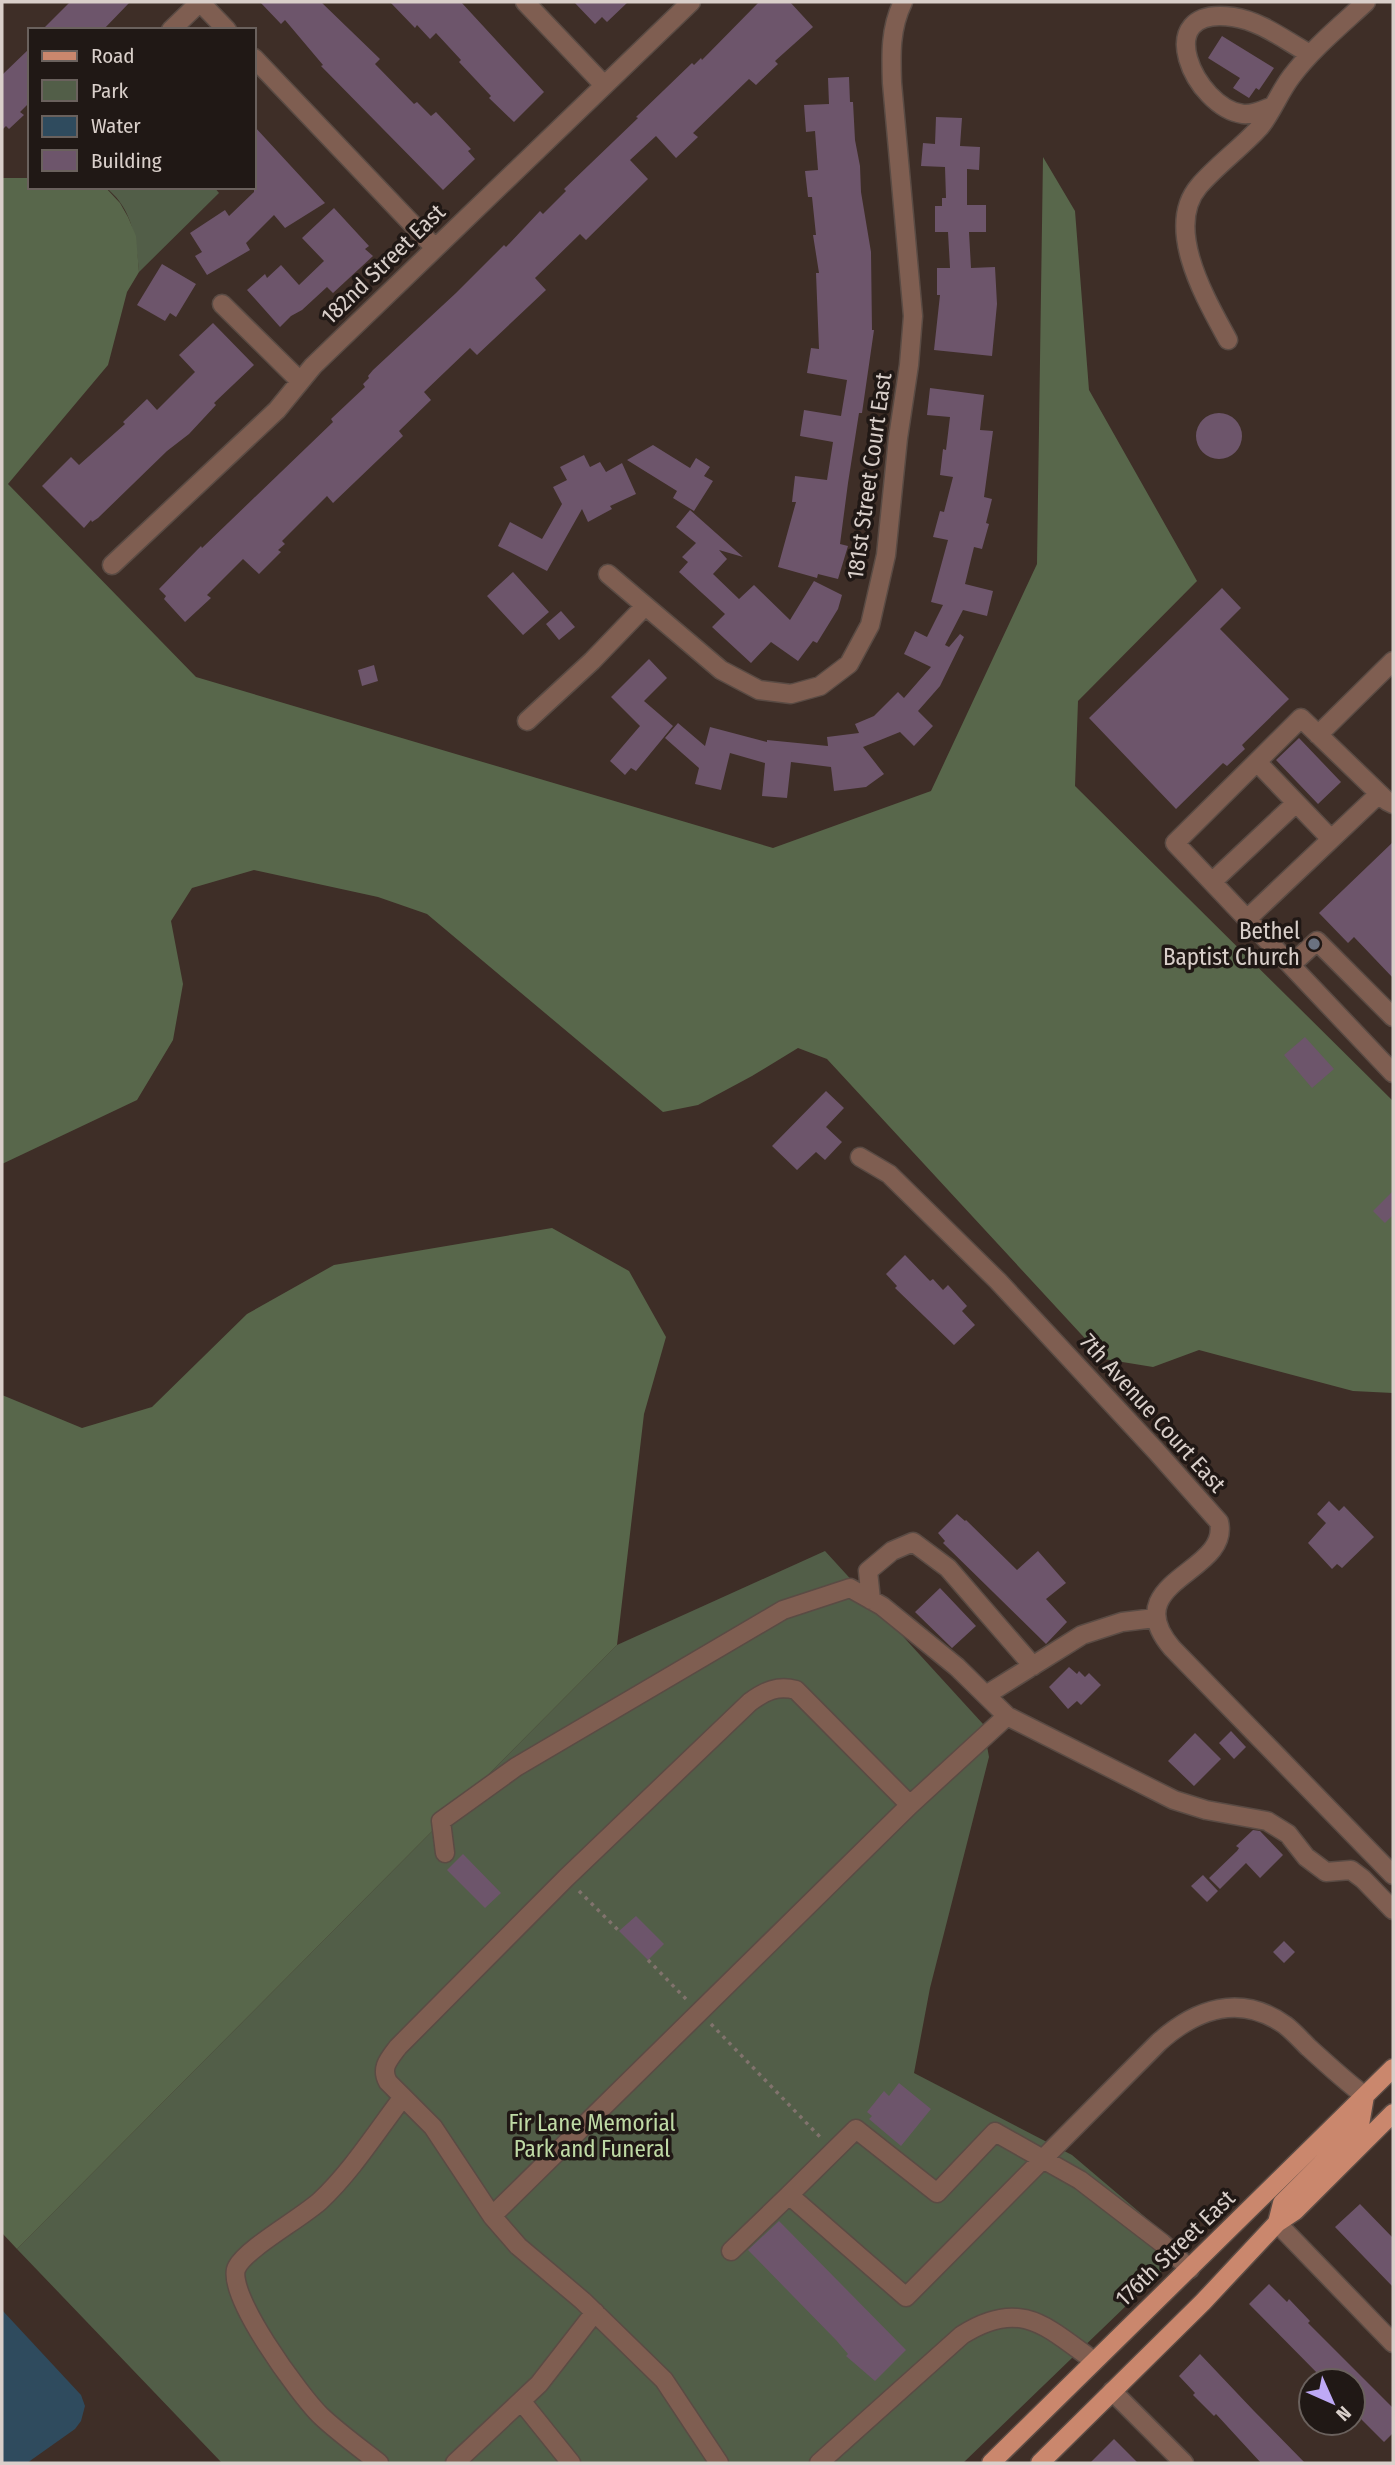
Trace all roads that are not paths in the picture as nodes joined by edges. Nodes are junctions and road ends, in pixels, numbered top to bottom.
1 (200, 2) edge
2 (524, 2) edge
3 (691, 2) edge
4 (903, 2) edge
5 (1366, 2) edge
6 (173, 28) edge
7 (225, 28) edge
8 (1310, 54) junction
9 (256, 60) edge
10 (604, 85) junction
11 (1273, 106) junction
12 (435, 248) junction
13 (222, 303) dead end
14 (1228, 340) dead end
15 (300, 381) junction
16 (112, 565) dead end
17 (608, 574) dead end
18 (645, 606) junction
19 (1393, 661) edge
20 (527, 721) dead end
21 (1318, 734) junction
22 (1257, 762) junction
23 (1386, 799) edge
24 (1296, 803) junction
25 (1331, 839) junction
26 (1212, 883) junction
27 (1247, 919) junction
28 (1291, 965) junction
29 (1393, 1017) edge
30 (1393, 1073) edge
31 (860, 1157) dead end
32 (871, 1600) junction
33 (1155, 1618) junction
34 (1033, 1665) junction
35 (986, 1695) junction
36 (1007, 1716) junction
37 (910, 1805) junction
38 (445, 1853) dead end
39 (1393, 1875) edge
40 (1393, 1910) edge
41 (1393, 2068) edge
42 (403, 2096) junction
43 (1365, 2096) junction
44 (1393, 2113) edge
45 (1042, 2160) junction
46 (789, 2195) junction
47 (492, 2216) junction
48 (1277, 2223) junction
49 (731, 2251) dead end
50 (1190, 2269) junction
51 (595, 2312) junction
52 (1393, 2343) edge
53 (1094, 2361) junction
54 (1112, 2391) junction
55 (522, 2402) junction
56 (379, 2463) edge
57 (455, 2463) edge
58 (571, 2463) edge
59 (719, 2463) edge
60 (820, 2463) edge
61 (991, 2463) edge
62 (1040, 2463) edge
63 (1184, 2463) edge

1 - 6 street
1 - 7 street
2 - 10 street
3 - 10 street, 182nd Street East
4 - 18 street, 181st Street Court East
5 - 8 street
8 - 11 street
8 - 11 street
9 - 12 street
10 - 12 street, 182nd Street East
11 - 14 street
12 - 15 street, 182nd Street East
13 - 15 street
15 - 16 street, 182nd Street East
17 - 18 street, 181st Street Court East
18 - 20 street
19 - 21 street
21 - 22 street
21 - 23 street
22 - 24 street
22 - 26 street
23 - 25 street
24 - 25 street
24 - 26 street
25 - 27 street
26 - 27 street
27 - 28 street
28 - 29 street
28 - 30 street
31 - 33 street, 7th Avenue Court East
32 - 34 street
32 - 35 street
32 - 38 street
33 - 34 street
33 - 39 street
34 - 35 street
35 - 36 street
36 - 37 street
36 - 40 street
37 - 42 street
37 - 47 street
41 - 43 main road, 176th Street East
42 - 47 street
42 - 56 street
43 - 45 street
43 - 48 main road
43 - 50 main road, 176th Street East
44 - 48 main road
45 - 46 street
45 - 46 street
45 - 50 street
46 - 49 street
47 - 51 street
48 - 52 street
48 - 54 main road
50 - 53 main road, 176th Street East
51 - 55 street
51 - 59 street
53 - 60 street
53 - 61 main road, 176th Street East
54 - 62 main road
54 - 63 street
55 - 57 street
55 - 58 street

